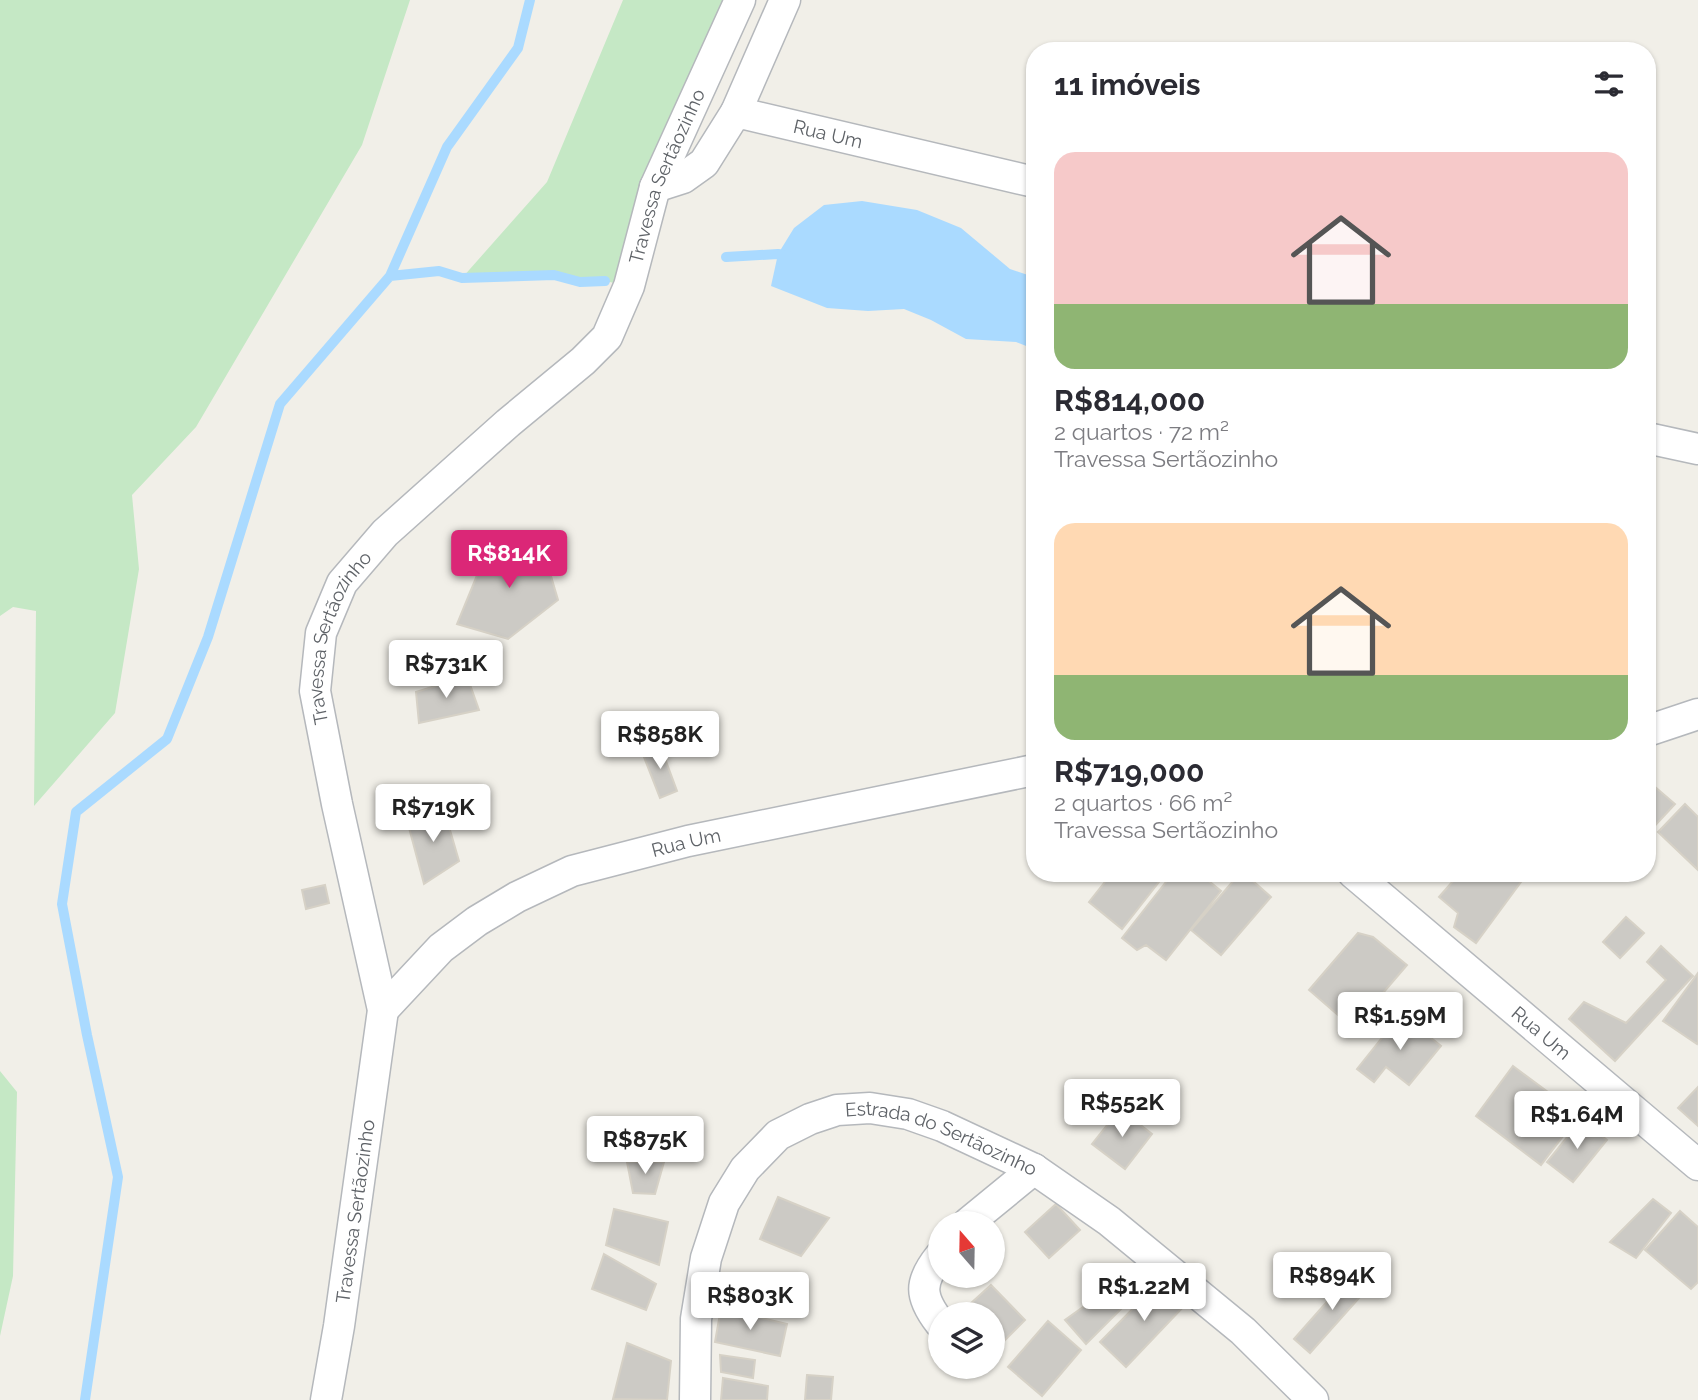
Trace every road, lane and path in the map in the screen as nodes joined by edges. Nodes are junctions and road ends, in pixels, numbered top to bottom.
1 (740, 0) edge
2 (785, 0) edge
3 (736, 112) junction
4 (1026, 180) edge
5 (655, 187) junction
6 (1656, 440) edge
7 (1698, 449) edge
8 (1698, 713) edge
9 (1656, 728) edge
10 (1026, 772) edge
11 (1364, 882) edge
12 (383, 1010) junction
13 (1698, 1165) edge
14 (1034, 1168) junction
15 (982, 1211) edge
16 (928, 1270) edge
17 (928, 1303) edge
18 (326, 1400) edge
19 (695, 1400) edge
20 (1313, 1400) edge

1 - 5 street, Travessa Sertãozinho
2 - 3 street
3 - 4 street, Rua Um
3 - 5 street
5 - 12 street, Travessa Sertãozinho
6 - 7 street
8 - 9 street
10 - 12 street, Rua Um
11 - 13 street, Rua Um
12 - 18 street, Travessa Sertãozinho
14 - 15 street
14 - 19 street, Estrada do Sertãozinho
14 - 20 street, Estrada do Sertãozinho
16 - 17 street

